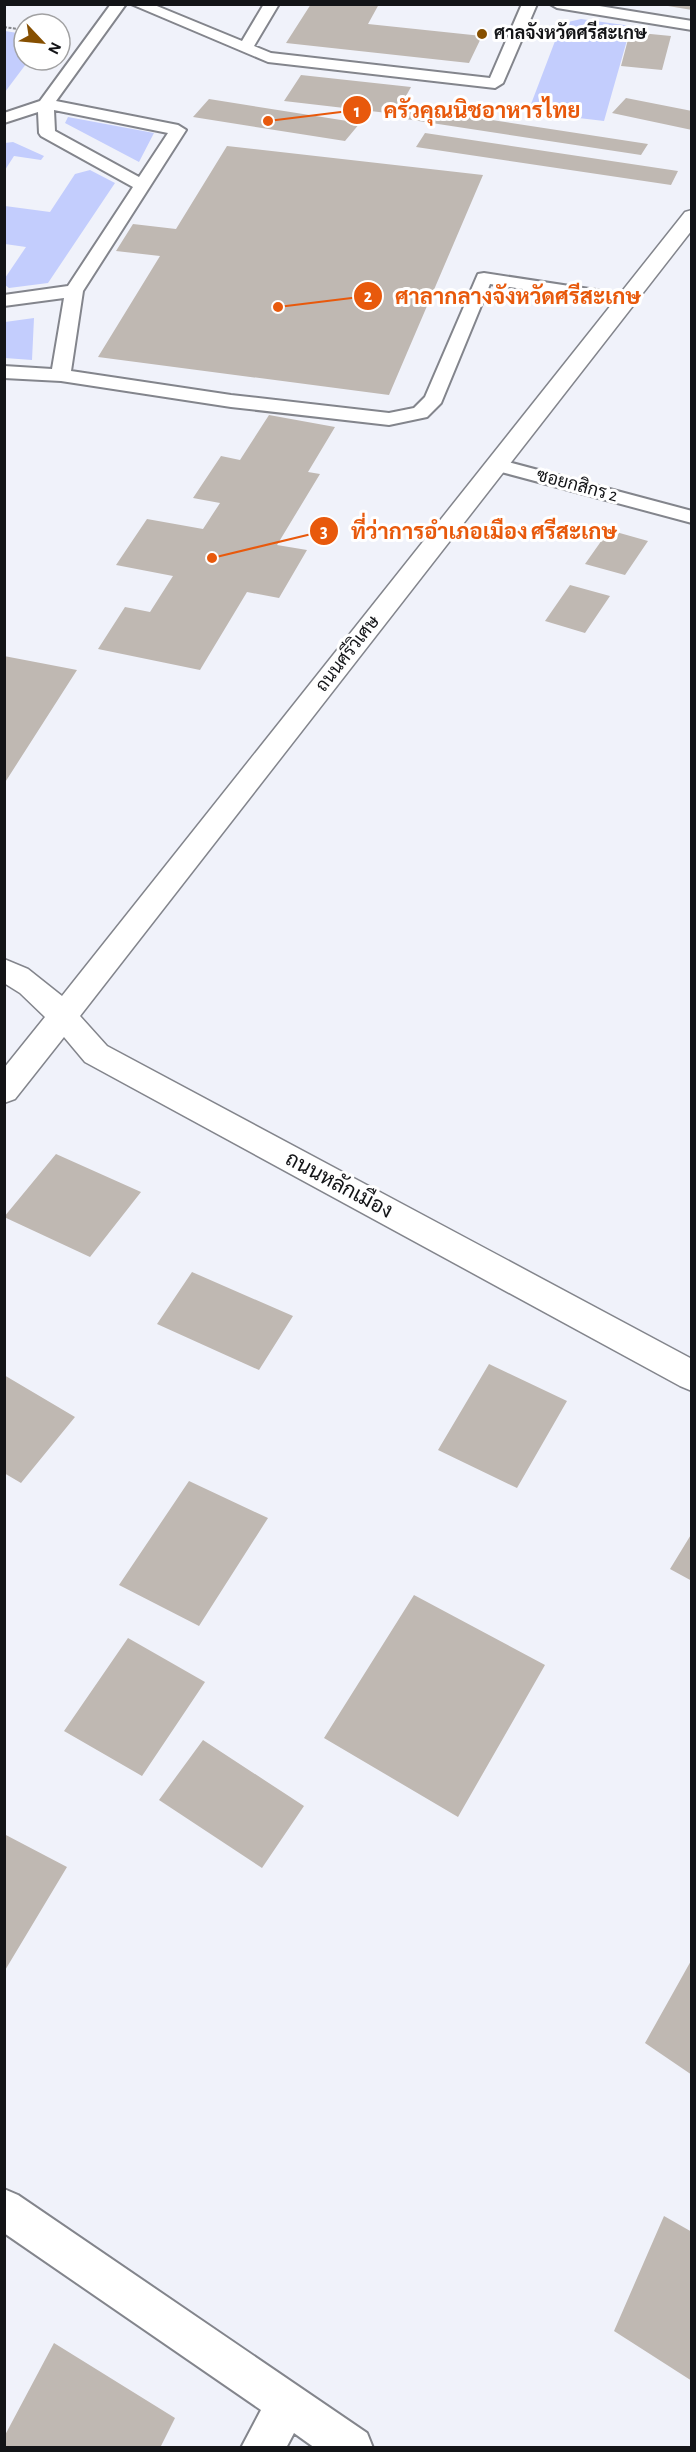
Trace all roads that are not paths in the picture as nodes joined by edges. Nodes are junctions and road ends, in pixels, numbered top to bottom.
1 (119, 4) edge
2 (138, 4) edge
3 (272, 4) edge
4 (530, 4) edge
5 (557, 4) edge
6 (692, 26) edge
7 (245, 48) junction
8 (46, 104) junction
9 (4, 118) edge
10 (142, 185) junction
11 (692, 216) edge
12 (74, 291) junction
13 (4, 301) edge
14 (624, 302) junction
15 (4, 372) edge
16 (61, 375) junction
17 (497, 465) junction
18 (692, 517) edge
19 (4, 970) edge
20 (63, 1017) junction
21 (4, 1091) edge
22 (692, 1376) edge
23 (4, 2209) edge
24 (288, 2403) junction
25 (262, 2448) edge
26 (352, 2448) edge

1 - 8 lane
2 - 7 lane
3 - 7 lane
4 - 7 lane
5 - 6 lane
8 - 9 lane
8 - 10 lane
8 - 10 lane
10 - 12 lane
11 - 14 street, ถนนศรีวิเศษ
12 - 13 lane
12 - 16 lane
14 - 16 lane
14 - 17 street, ถนนศรีวิเศษ
15 - 16 lane
17 - 18 lane, ซอยกสิกร 2
17 - 20 street, ถนนศรีวิเศษ
19 - 20 street, ถนนหลักเมือง
20 - 21 street, ถนนศรีวิเศษ
20 - 22 street, ถนนหลักเมือง
23 - 24 lane
24 - 25 lane
24 - 26 lane

